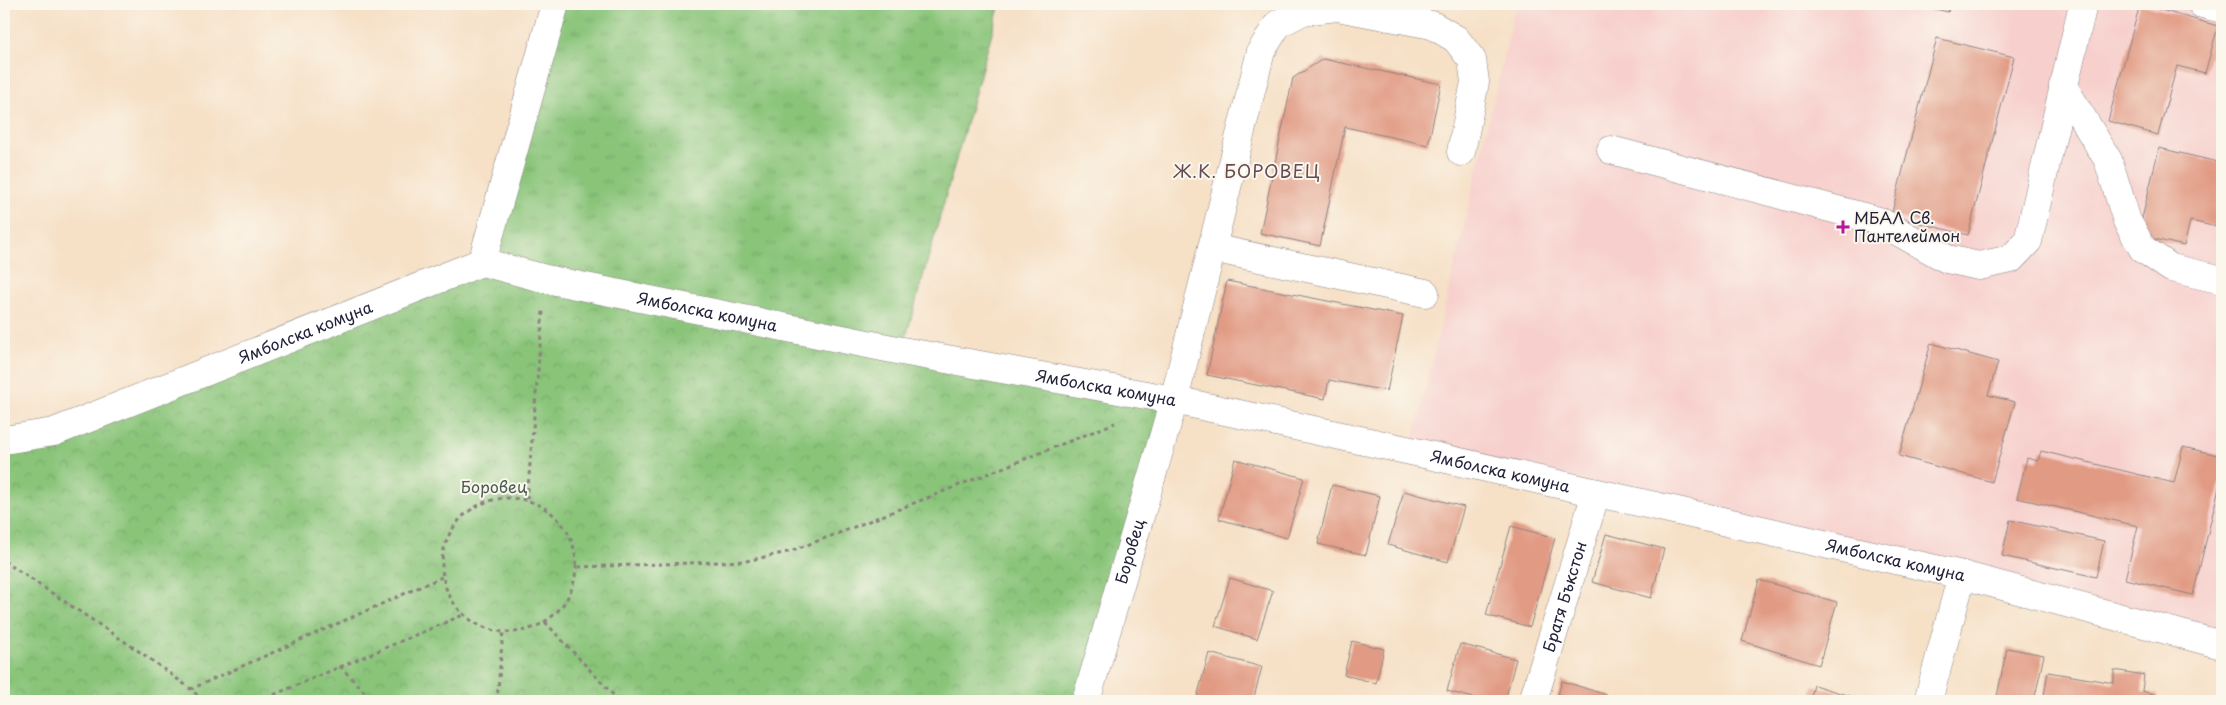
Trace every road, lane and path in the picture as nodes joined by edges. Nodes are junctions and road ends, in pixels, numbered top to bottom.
1 (555, 4) edge
2 (2083, 4) edge
3 (2202, 4) edge
4 (2222, 9) edge
5 (2064, 86) junction
6 (1611, 150) dead end
7 (1461, 152) dead end
8 (1212, 248) junction
9 (482, 262) junction
10 (546, 279) junction
11 (2222, 280) edge
12 (1425, 293) dead end
13 (1174, 400) junction
14 (1120, 421) dead end
15 (4, 440) edge
16 (1596, 494) junction
17 (527, 500) junction
18 (4, 561) edge
19 (578, 567) junction
20 (1962, 576) junction
21 (442, 577) junction
22 (463, 615) junction
23 (545, 622) junction
24 (503, 632) junction
25 (2222, 646) edge
26 (340, 666) junction
27 (191, 689) junction
28 (203, 701) edge
29 (259, 701) edge
30 (373, 701) edge
31 (498, 701) edge
32 (619, 701) edge
33 (1086, 701) edge
34 (1533, 701) edge
35 (1928, 701) edge

1 - 9 street
2 - 5 street
3 - 4 street
5 - 6 street
5 - 11 street
7 - 8 street, Боровец
8 - 12 street
8 - 13 street, Боровец
9 - 10 street, Ямболска комуна
9 - 15 street, Ямболска комуна
10 - 13 street, Ямболска комуна
10 - 17 path
13 - 16 street, Ямболска комуна
13 - 33 street, Боровец
14 - 19 path
16 - 20 street, Ямболска комуна
16 - 34 street, Братя Бъкстон
17 - 19 path
17 - 21 path
18 - 27 path
19 - 23 path
20 - 25 street, Ямболска комуна
20 - 35 street
21 - 22 path
21 - 27 path
22 - 24 path
22 - 26 path
23 - 24 path
23 - 32 path
24 - 31 path
26 - 29 path
26 - 30 path
27 - 28 path

